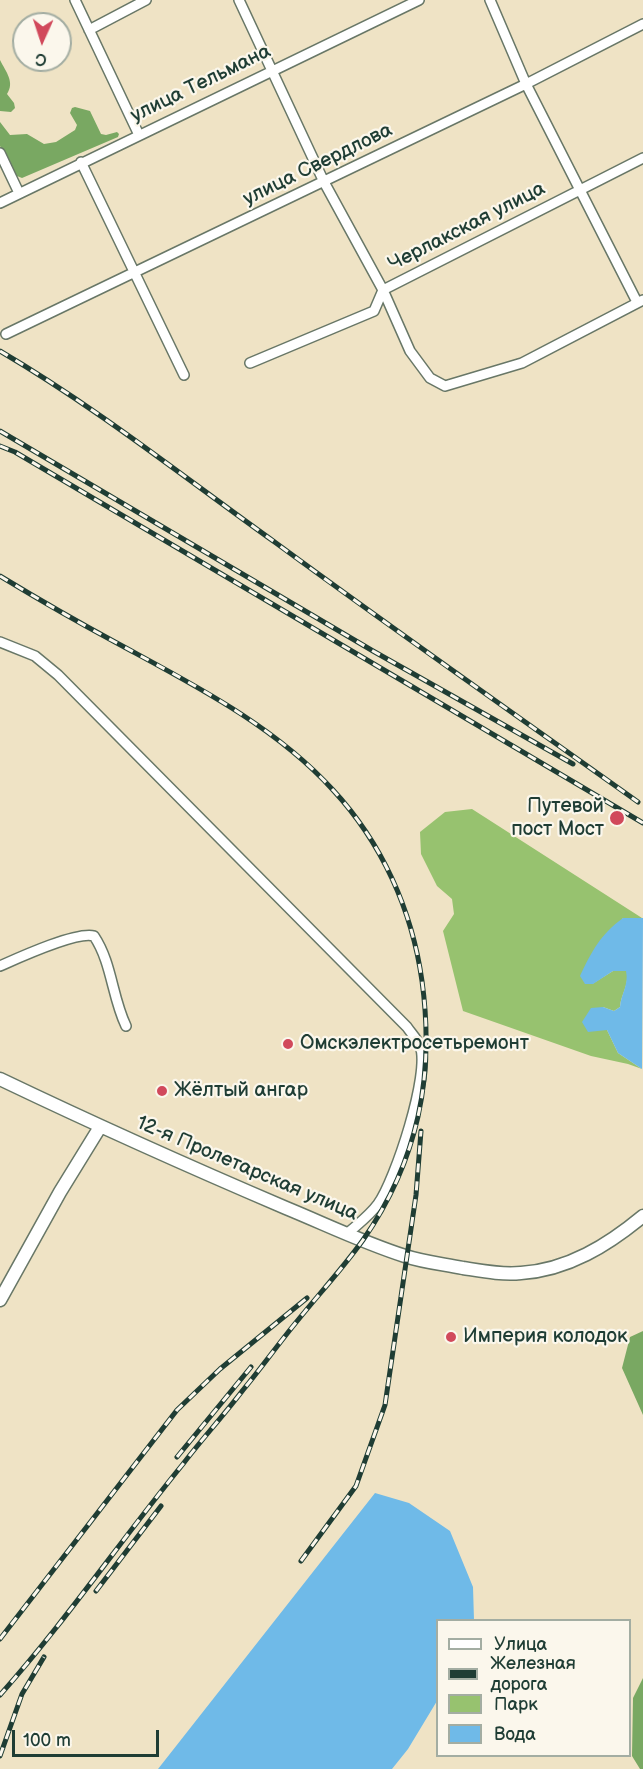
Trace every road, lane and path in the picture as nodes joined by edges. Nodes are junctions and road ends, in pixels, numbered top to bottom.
1 (75, 0) edge
2 (146, 0) edge
3 (239, 0) edge
4 (419, 0) edge
5 (490, 0) edge
6 (643, 24) edge
7 (89, 30) junction
8 (272, 69) junction
9 (526, 84) junction
10 (140, 135) junction
11 (0, 153) edge
12 (643, 158) edge
13 (81, 162) junction
14 (324, 182) junction
15 (581, 189) junction
16 (19, 193) junction
17 (0, 203) edge
18 (134, 274) junction
19 (383, 290) junction
20 (640, 301) edge
21 (6, 334) dead end
22 (250, 363) dead end
23 (184, 375) dead end
24 (0, 642) edge
25 (0, 966) edge
26 (126, 1026) dead end
27 (0, 1079) edge
28 (100, 1127) junction
29 (643, 1216) edge
30 (348, 1233) junction
31 (0, 1300) edge

1 - 7 street
2 - 7 street
3 - 8 street
4 - 8 street, улица Тельмана
5 - 9 street
6 - 9 street, улица Свердлова
7 - 10 street
8 - 10 street, улица Тельмана
8 - 14 street
9 - 14 street, улица Свердлова
9 - 15 street
10 - 13 street, улица Тельмана
11 - 16 street
12 - 15 street, Черлакская улица
13 - 16 street, улица Тельмана
13 - 18 street
14 - 18 street, улица Свердлова
14 - 19 street
15 - 19 street, Черлакская улица
15 - 20 street
16 - 17 street, улица Тельмана
18 - 21 street, улица Свердлова
18 - 23 street
19 - 20 street
19 - 22 street, Черлакская улица
24 - 30 street
25 - 26 street
27 - 28 main road, 12-я Пролетарская улица
28 - 30 main road, 12-я Пролетарская улица
28 - 31 main road
29 - 30 main road, 12-я Пролетарская улица

